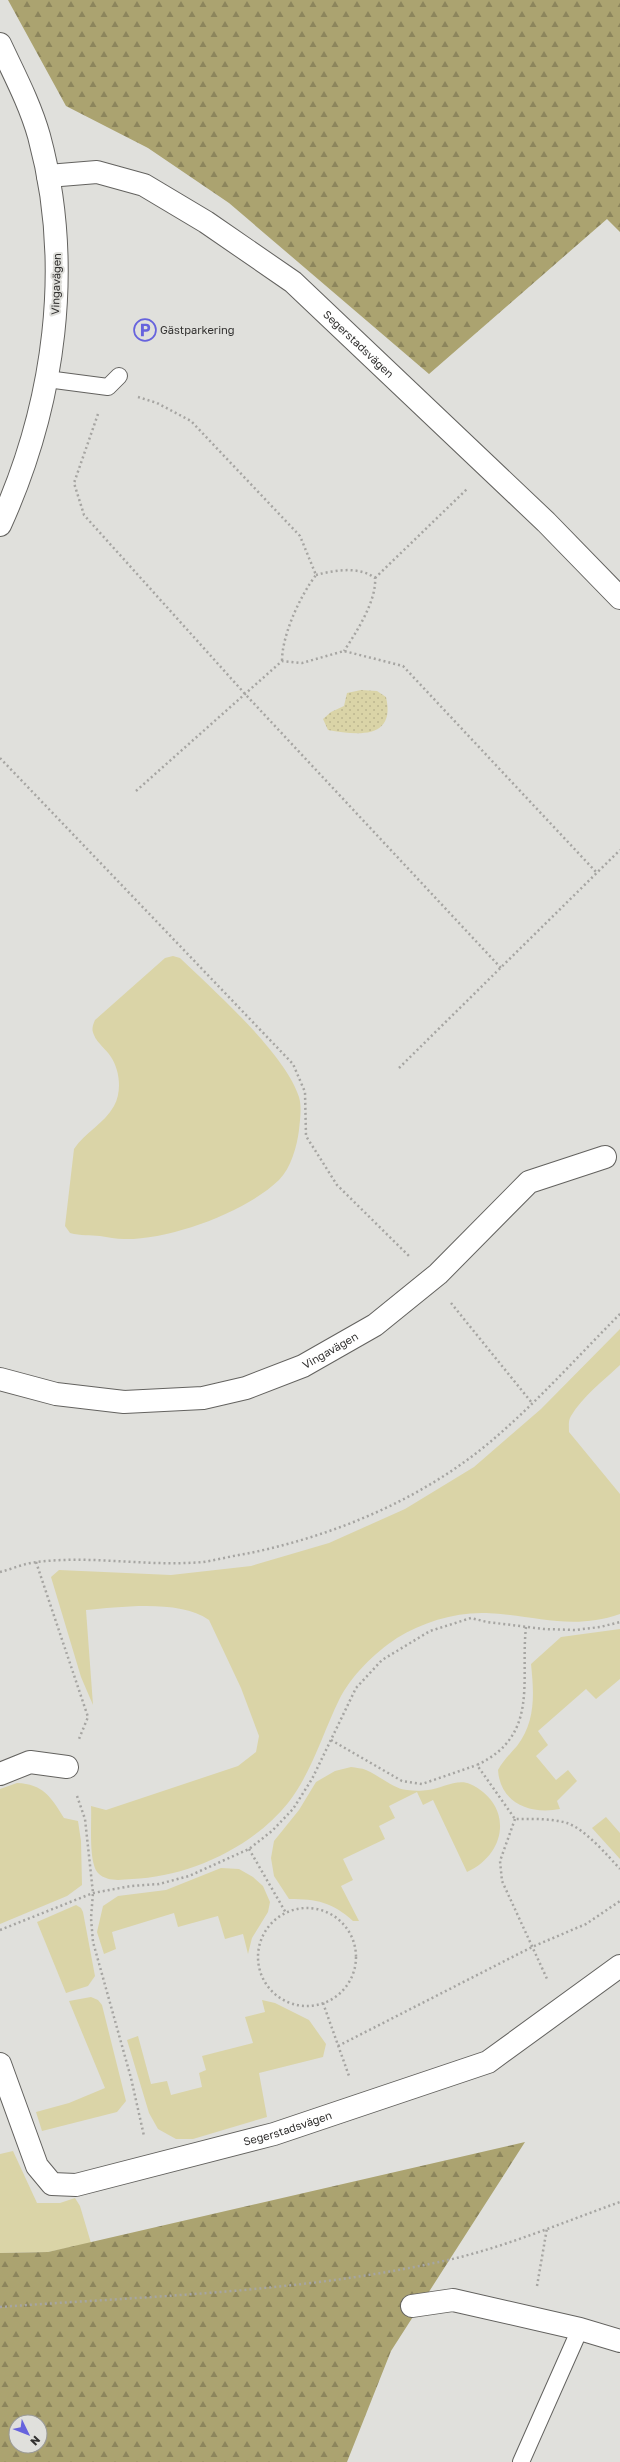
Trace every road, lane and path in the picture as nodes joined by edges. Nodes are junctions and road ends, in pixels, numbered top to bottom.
1 (0, 44) edge
2 (48, 176) junction
3 (47, 379) junction
4 (113, 382) junction
5 (489, 468) junction
6 (0, 525) edge
7 (316, 576) junction
8 (375, 578) junction
9 (620, 598) edge
10 (344, 652) junction
11 (282, 661) junction
12 (246, 695) junction
13 (0, 758) edge
14 (136, 791) dead end
15 (620, 850) edge
16 (597, 873) junction
17 (501, 968) junction
18 (399, 1068) dead end
19 (605, 1156) dead end
20 (432, 1279) junction
21 (620, 1314) edge
22 (0, 1379) edge
23 (532, 1403) junction
24 (36, 1562) junction
25 (0, 1572) edge
26 (620, 1622) edge
27 (526, 1626) junction
28 (331, 1740) junction
29 (477, 1765) junction
30 (67, 1767) junction
31 (0, 1774) edge
32 (515, 1820) junction
33 (249, 1849) junction
34 (620, 1869) edge
35 (93, 1893) junction
36 (620, 1901) edge
37 (286, 1912) junction
38 (0, 1930) edge
39 (532, 1947) junction
40 (620, 1966) edge
41 (323, 2003) junction
42 (561, 2009) junction
43 (338, 2046) junction
44 (0, 2064) edge
45 (360, 2105) junction
46 (151, 2165) junction
47 (620, 2202) edge
48 (547, 2228) junction
49 (412, 2306) dead end
50 (0, 2307) edge
51 (529, 2317) junction
52 (580, 2329) junction
53 (620, 2341) edge
54 (521, 2462) edge

1 - 2 street, Vingavägen
2 - 3 street, Vingavägen
2 - 5 street, Segerstadsvägen
3 - 4 lane
3 - 6 street, Vingavägen
4 - 7 path
4 - 12 path
5 - 8 path
5 - 9 street, Segerstadsvägen
7 - 8 path
7 - 11 path
8 - 10 path
10 - 11 path
10 - 16 path
11 - 12 path
12 - 14 path
12 - 17 path
13 - 20 path
15 - 16 path
16 - 17 path
17 - 18 path
19 - 20 street, Vingavägen
20 - 22 street, Vingavägen
20 - 23 path
21 - 23 path
23 - 24 path
24 - 25 path
24 - 30 path
26 - 27 path
27 - 28 path
27 - 29 path
28 - 29 path
28 - 33 path
29 - 32 path
30 - 31 street
30 - 35 path
32 - 34 path
32 - 39 path
33 - 35 path
33 - 37 path
35 - 38 path
35 - 46 path
36 - 39 path
37 - 41 path
37 - 41 path
39 - 42 path
39 - 43 path
40 - 42 street, Segerstadsvägen
41 - 43 path
42 - 45 street, Segerstadsvägen
43 - 45 path
44 - 46 street, Segerstadsvägen
45 - 46 street, Segerstadsvägen
47 - 48 path
48 - 50 path
48 - 51 path
49 - 51 street
51 - 52 street
52 - 53 street
52 - 54 lane

